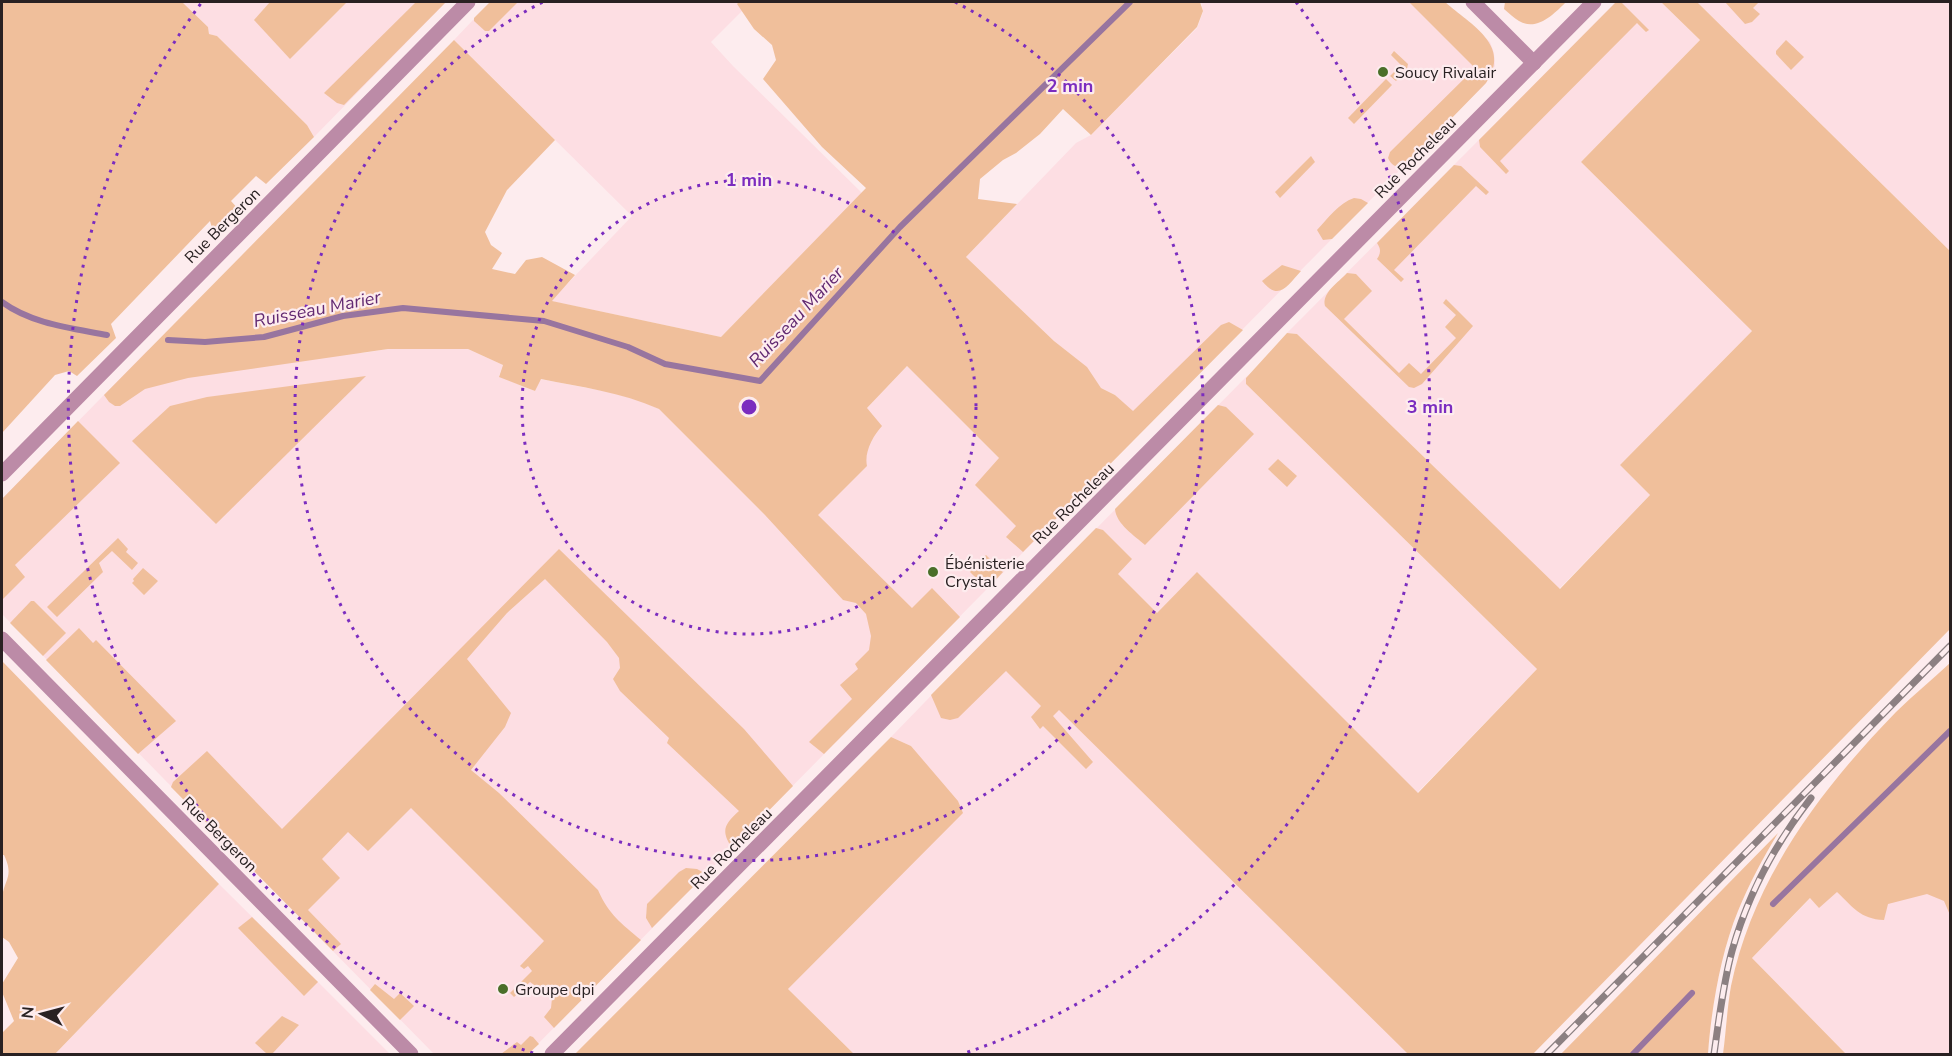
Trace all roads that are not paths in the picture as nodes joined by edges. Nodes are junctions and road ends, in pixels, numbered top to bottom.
1 (468, 2) edge
2 (1473, 2) edge
3 (1594, 2) edge
4 (1534, 63) junction
5 (2, 474) edge
6 (2, 639) edge
7 (411, 1054) edge
8 (552, 1054) edge

1 - 5 street, Rue Bergeron
2 - 4 street
3 - 4 street, Rue Rocheleau
4 - 8 street, Rue Rocheleau
6 - 7 street, Rue Bergeron

